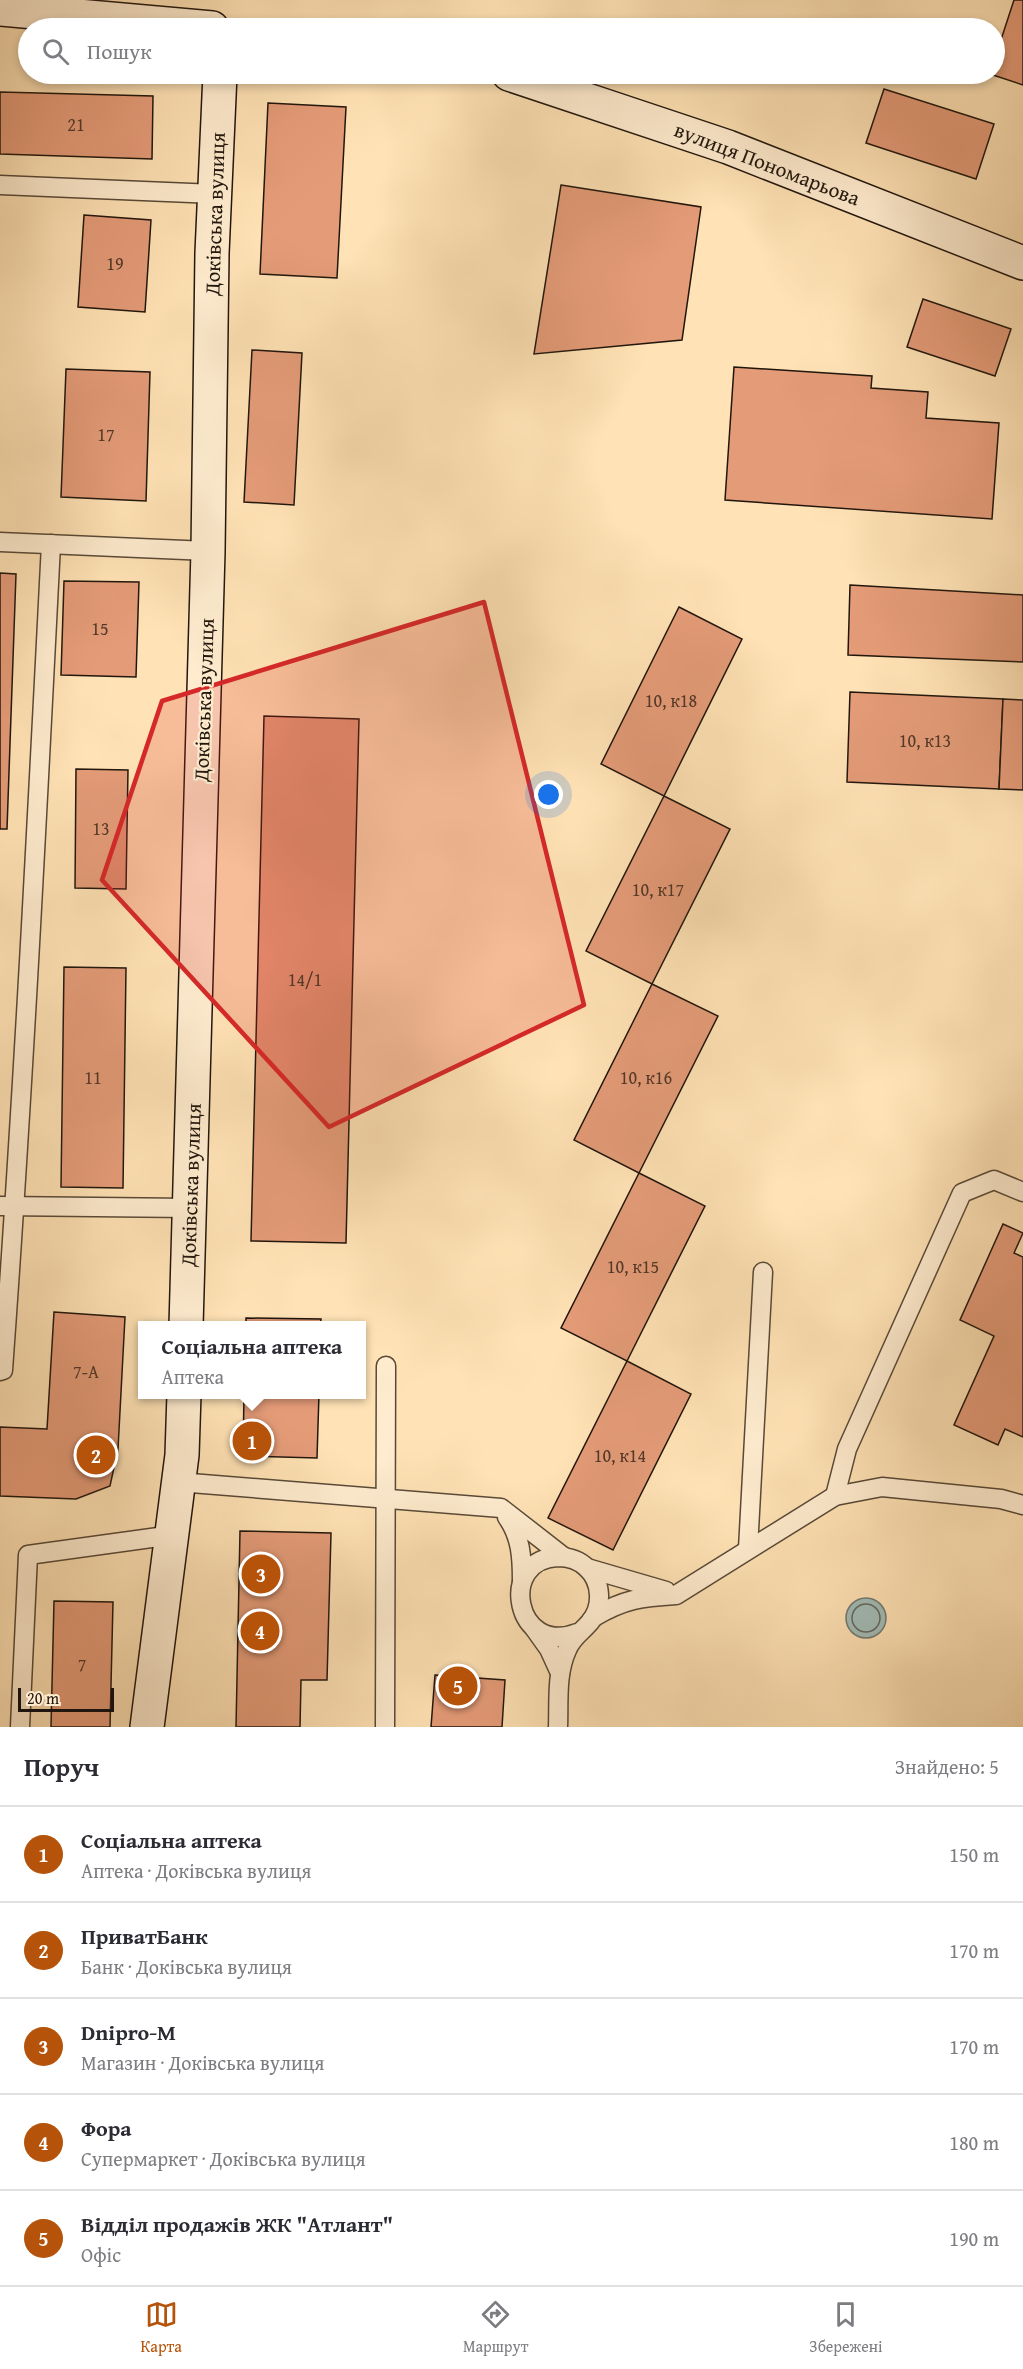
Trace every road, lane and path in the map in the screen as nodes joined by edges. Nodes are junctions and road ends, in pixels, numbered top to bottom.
1 (0, 9) edge
2 (100, 18) edge
3 (220, 84) edge
4 (539, 84) edge
5 (0, 185) edge
6 (215, 194) junction
7 (1023, 263) edge
8 (0, 542) edge
9 (51, 544) junction
10 (208, 550) junction
11 (1023, 1192) edge
12 (8, 1206) edge
13 (190, 1208) junction
14 (763, 1272) dead end
15 (186, 1321) edge
16 (386, 1366) dead end
17 (0, 1371) edge
18 (184, 1399) edge
19 (178, 1482) junction
20 (835, 1496) junction
21 (384, 1499) junction
22 (1023, 1505) edge
23 (501, 1508) junction
24 (172, 1535) junction
25 (748, 1549) junction
26 (564, 1557) junction
27 (587, 1568) junction
28 (522, 1581) junction
29 (676, 1594) junction
30 (594, 1617) junction
31 (533, 1628) junction
32 (577, 1633) junction
33 (560, 1673) junction
34 (20, 1727) edge
35 (147, 1727) edge
36 (385, 1727) edge
37 (558, 1727) edge

1 - 2 street
3 - 6 street, Доківська вулиця
4 - 7 street, вулиця Пономарьова
5 - 6 lane
6 - 10 street, Доківська вулиця
8 - 9 lane
9 - 10 lane
9 - 12 lane
10 - 13 street, Доківська вулиця
11 - 20 lane
12 - 13 lane
12 - 17 lane
13 - 15 street, Доківська вулиця
14 - 25 lane
16 - 21 lane
18 - 19 street
19 - 21 lane
19 - 24 street
20 - 22 lane
20 - 25 lane
21 - 23 lane
21 - 36 lane
23 - 26 lane
23 - 28 lane
24 - 34 lane
24 - 35 street
25 - 29 lane
26 - 27 lane
26 - 28 lane
27 - 29 lane
27 - 30 lane
28 - 31 lane
29 - 30 lane
30 - 32 lane
31 - 32 lane
31 - 33 lane
32 - 33 lane
33 - 37 lane

